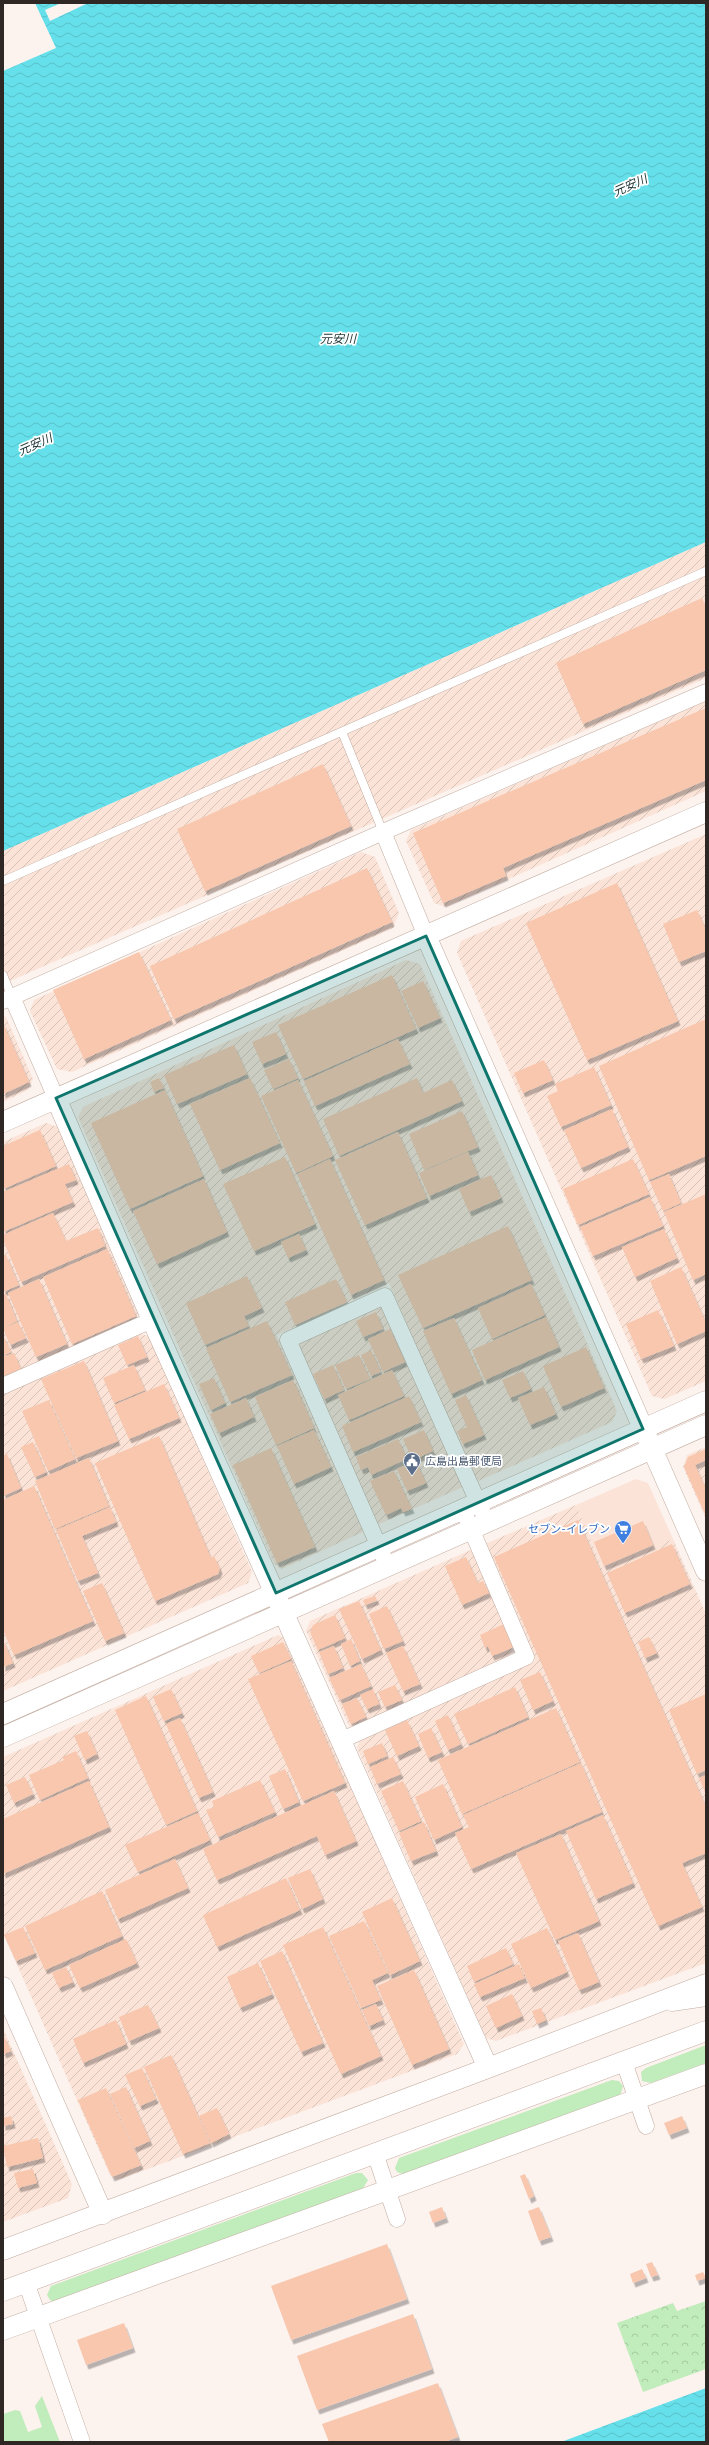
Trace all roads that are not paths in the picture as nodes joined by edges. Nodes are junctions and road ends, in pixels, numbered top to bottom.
1 (706, 571) edge
2 (706, 692) edge
3 (342, 732) junction
4 (706, 812) edge
5 (383, 832) junction
6 (3, 881) edge
7 (426, 936) junction
8 (3, 975) edge
9 (8, 999) edge
10 (56, 1098) junction
11 (3, 1122) edge
12 (152, 1320) junction
13 (3, 1386) edge
14 (706, 1401) edge
15 (706, 1424) edge
16 (643, 1429) junction
17 (651, 1449) junction
18 (471, 1506) junction
19 (479, 1525) junction
20 (379, 1547) junction
21 (388, 1566) junction
22 (706, 1571) edge
23 (276, 1593) junction
24 (284, 1612) junction
25 (3, 1714) edge
26 (3, 1737) edge
27 (342, 1740) junction
28 (706, 1984) edge
29 (3, 1987) edge
30 (706, 1998) edge
31 (644, 2008) junction
32 (706, 2031) edge
33 (624, 2062) junction
34 (488, 2068) junction
35 (706, 2074) edge
36 (636, 2099) junction
37 (646, 2126) dead end
38 (375, 2154) junction
39 (388, 2190) junction
40 (103, 2214) junction
41 (397, 2219) dead end
42 (3, 2250) edge
43 (26, 2282) junction
44 (3, 2291) edge
45 (38, 2317) junction
46 (3, 2330) edge
47 (82, 2442) edge

1 - 3 lane
2 - 5 street
3 - 5 lane
3 - 6 lane
4 - 7 street
5 - 7 street
5 - 9 street
7 - 10 street
7 - 16 street
8 - 9 lane
9 - 10 street
10 - 11 street
10 - 12 street
12 - 13 street
12 - 23 street
14 - 16 street
15 - 17 street
16 - 17 street
16 - 18 street
17 - 19 street
17 - 22 street
18 - 19 street
18 - 20 street
18 - 20 street
19 - 21 street
19 - 27 street
20 - 21 street
20 - 23 street
21 - 24 street
23 - 24 street
23 - 25 street
24 - 26 street
24 - 27 street
27 - 34 street
28 - 31 street
29 - 40 street
30 - 31 street
31 - 34 street
32 - 33 street
33 - 36 street
33 - 38 street
34 - 40 street
35 - 36 street
36 - 37 street
36 - 39 street
38 - 39 street
38 - 43 street
39 - 41 street
39 - 45 street
40 - 42 street
43 - 44 street
43 - 45 street
45 - 46 street
45 - 47 street

